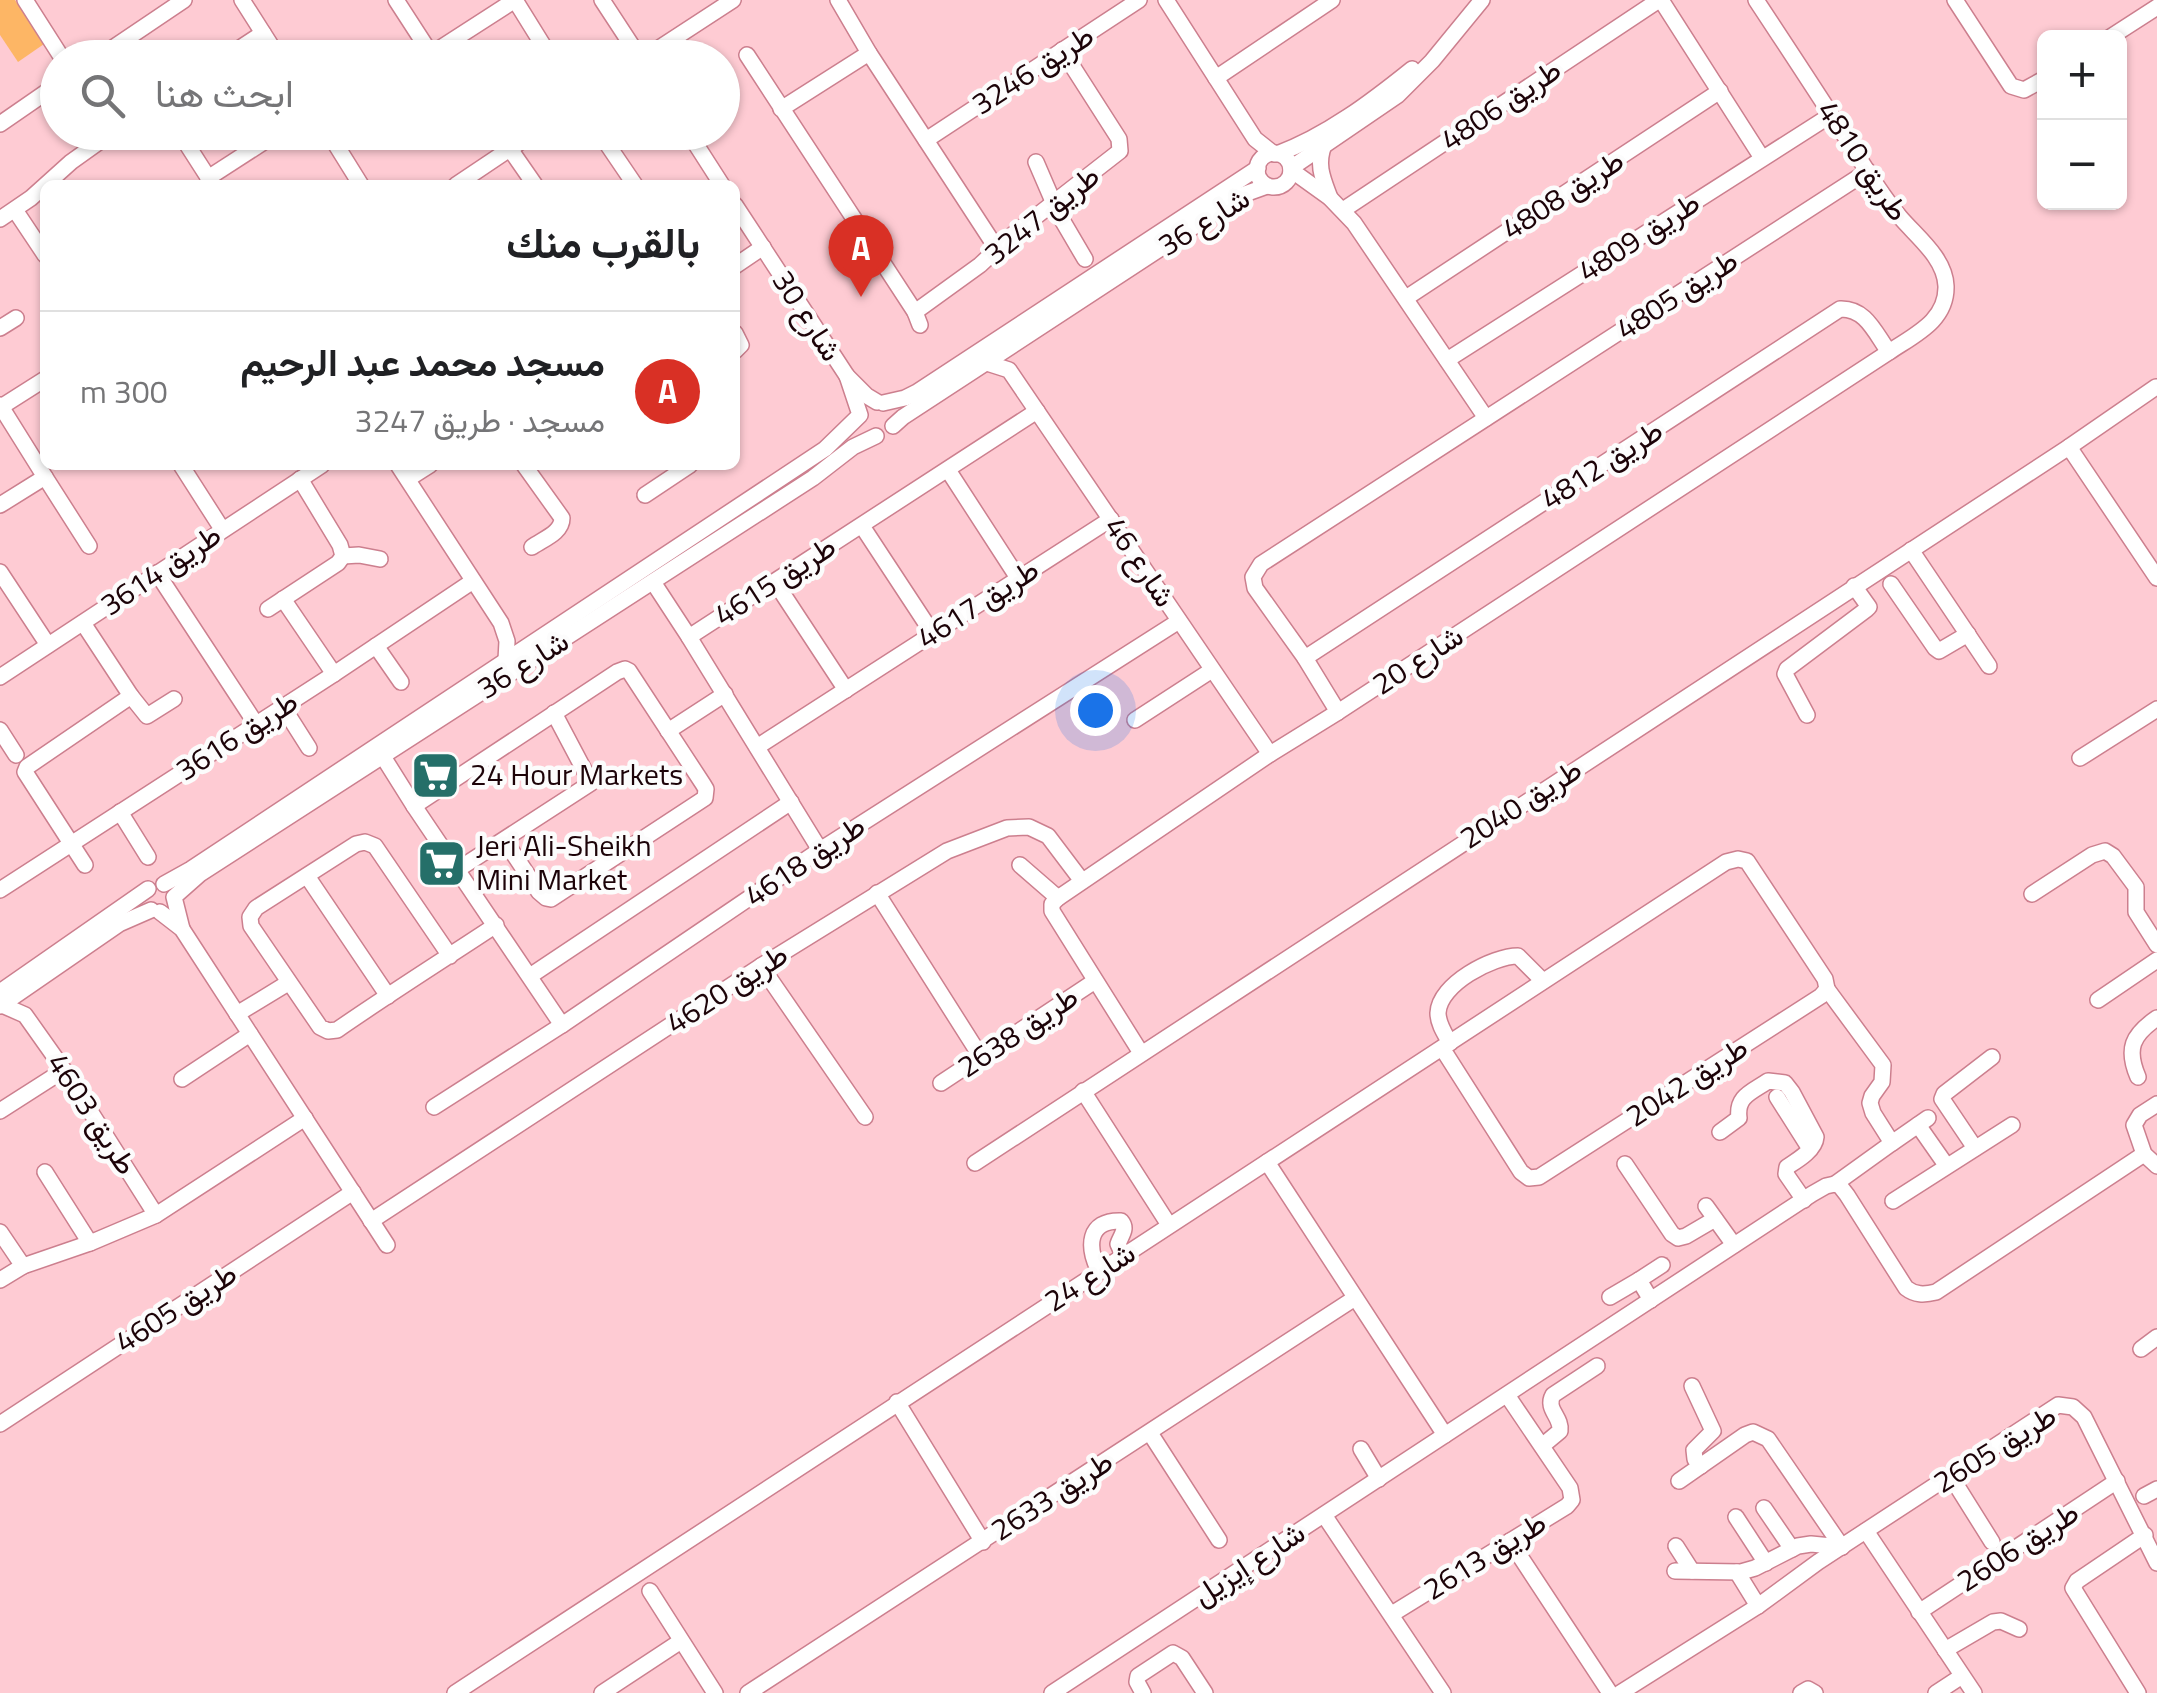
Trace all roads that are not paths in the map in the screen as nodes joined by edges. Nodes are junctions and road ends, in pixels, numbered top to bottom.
1 (26, 0) edge
2 (184, 0) edge
3 (242, 0) edge
4 (396, 0) edge
5 (602, 0) edge
6 (733, 0) edge
7 (838, 0) edge
8 (1140, 0) edge
9 (1166, 0) edge
10 (1302, 0) edge
11 (1332, 0) edge
12 (1482, 0) edge
13 (1660, 0) edge
14 (1756, 0) edge
15 (1955, 0) edge
16 (2157, 7) edge
17 (1311, 15) junction
18 (1470, 16) junction
19 (2121, 30) edge
20 (263, 32) junction
21 (51, 40) edge
22 (125, 40) edge
23 (251, 40) edge
24 (268, 40) edge
25 (419, 40) edge
26 (453, 40) edge
27 (540, 40) edge
28 (630, 40) edge
29 (670, 40) edge
30 (1062, 50) junction
31 (869, 52) junction
32 (747, 55) dead end
33 (1216, 78) junction
34 (2037, 83) edge
35 (1720, 92) junction
36 (40, 96) edge
37 (780, 109) junction
38 (1831, 115) junction
39 (0, 124) edge
40 (926, 140) junction
41 (1324, 145) junction
42 (88, 150) edge
43 (190, 150) edge
44 (254, 150) edge
45 (339, 150) edge
46 (508, 150) edge
47 (511, 150) edge
48 (612, 150) edge
49 (700, 150) edge
50 (1762, 158) junction
51 (1267, 160) junction
52 (1036, 162) dead end
53 (1291, 169) junction
54 (1868, 171) junction
55 (49, 180) edge
56 (209, 180) edge
57 (213, 180) edge
58 (358, 180) edge
59 (464, 180) edge
60 (531, 180) edge
61 (632, 180) edge
62 (719, 180) edge
63 (1272, 186) junction
64 (40, 188) edge
65 (1330, 198) junction
66 (1055, 203) junction
67 (1343, 210) junction
68 (740, 212) edge
69 (7, 215) edge
70 (763, 248) junction
71 (997, 249) junction
72 (40, 250) edge
73 (1085, 259) dead end
74 (740, 263) edge
75 (1406, 298) junction
76 (16, 318) dead end
77 (1931, 324) joint
78 (0, 328) edge
79 (1010, 347) junction
80 (1889, 352) junction
81 (1447, 360) junction
82 (987, 363) junction
83 (1009, 370) junction
84 (847, 376) junction
85 (40, 383) edge
86 (2156, 387) edge
87 (880, 402) junction
88 (1, 406) edge
89 (1038, 410) junction
90 (860, 416) junction
91 (1486, 418) junction
92 (893, 426) junction
93 (876, 436) junction
94 (2069, 447) junction
95 (40, 468) edge
96 (41, 470) edge
97 (184, 470) edge
98 (314, 470) edge
99 (528, 470) edge
100 (948, 470) junction
101 (403, 472) edge
102 (664, 472) edge
103 (45, 476) junction
104 (300, 479) junction
105 (645, 495) dead end
106 (0, 505) edge
107 (1111, 519) junction
108 (862, 526) junction
109 (222, 529) junction
110 (89, 546) dead end
111 (532, 547) dead end
112 (1911, 550) junction
113 (342, 556) junction
114 (380, 558) dead end
115 (0, 572) edge
116 (157, 573) junction
117 (1018, 578) junction
118 (2157, 578) edge
119 (473, 580) junction
120 (652, 582) junction
121 (775, 582) junction
122 (1891, 584) dead end
123 (1854, 586) junction
124 (283, 599) junction
125 (1822, 608) junction
126 (268, 609) dead end
127 (1179, 620) junction
128 (83, 622) junction
129 (500, 623) junction
130 (1795, 625) junction
131 (1838, 631) junction
132 (933, 634) junction
133 (1968, 634) junction
134 (689, 636) junction
135 (532, 642) junction
136 (48, 645) junction
137 (376, 646) junction
138 (1812, 650) junction
139 (1304, 658) junction
140 (506, 660) junction
141 (1989, 666) dead end
142 (1212, 670) junction
143 (334, 674) junction
144 (0, 677) edge
145 (401, 682) dead end
146 (846, 690) junction
147 (725, 694) junction
148 (131, 696) junction
149 (174, 699) dead end
150 (283, 706) junction
151 (2157, 710) edge
152 (1338, 712) junction
153 (554, 714) junction
154 (1807, 714) dead end
155 (1135, 720) dead end
156 (256, 724) junction
157 (0, 730) edge
158 (668, 731) junction
159 (757, 747) junction
160 (309, 748) dead end
161 (1270, 754) junction
162 (382, 755) junction
163 (2080, 758) dead end
164 (22, 761) junction
165 (791, 802) junction
166 (414, 806) junction
167 (120, 812) junction
168 (505, 840) junction
169 (71, 844) junction
170 (820, 850) junction
171 (148, 857) dead end
172 (85, 865) dead end
173 (1020, 865) dead end
174 (458, 870) junction
175 (307, 876) junction
176 (1082, 881) junction
177 (0, 890) edge
178 (162, 890) junction
179 (877, 893) junction
180 (2032, 894) dead end
181 (1058, 898) junction
182 (155, 911) junction
183 (496, 926) junction
184 (182, 929) junction
185 (2157, 945) edge
186 (450, 956) junction
187 (761, 966) junction
188 (2154, 968) edge
189 (530, 976) junction
190 (1095, 981) junction
191 (1543, 982) junction
192 (288, 983) junction
193 (27, 988) junction
194 (1828, 989) junction
195 (388, 996) junction
196 (2098, 1000) dead end
197 (1, 1001) edge
198 (237, 1014) junction
199 (26, 1015) junction
200 (2157, 1018) edge
201 (562, 1025) junction
202 (250, 1034) junction
203 (1446, 1045) junction
204 (1141, 1053) junction
205 (981, 1056) junction
206 (1992, 1057) dead end
207 (64, 1070) junction
208 (2138, 1077) dead end
209 (182, 1080) dead end
210 (941, 1084) dead end
211 (1083, 1091) junction
212 (1777, 1096) dead end
213 (2157, 1104) edge
214 (434, 1107) dead end
215 (0, 1111) edge
216 (865, 1117) dead end
217 (304, 1118) junction
218 (2012, 1125) dead end
219 (1720, 1132) dead end
220 (1892, 1143) junction
221 (1975, 1148) junction
222 (1810, 1149) junction
223 (2144, 1154) junction
224 (1267, 1162) junction
225 (974, 1163) dead end
226 (1625, 1164) dead end
227 (1946, 1165) junction
228 (2157, 1166) edge
229 (45, 1172) dead end
230 (1835, 1184) junction
231 (353, 1192) junction
232 (1804, 1200) junction
233 (1893, 1201) dead end
234 (156, 1215) junction
235 (372, 1221) junction
236 (1170, 1225) junction
237 (0, 1232) edge
238 (90, 1242) junction
239 (387, 1245) dead end
240 (1734, 1245) junction
241 (1123, 1255) junction
242 (1662, 1265) dead end
243 (23, 1266) junction
244 (1099, 1270) junction
245 (0, 1280) edge
246 (1639, 1280) junction
247 (1610, 1297) dead end
248 (1355, 1298) junction
249 (1651, 1300) junction
250 (2157, 1337) edge
251 (2141, 1349) dead end
252 (1557, 1362) junction
253 (1597, 1366) dead end
254 (1570, 1384) junction
255 (1692, 1386) dead end
256 (1508, 1395) junction
257 (897, 1402) junction
258 (0, 1424) edge
259 (1150, 1432) junction
260 (1446, 1436) junction
261 (1542, 1446) junction
262 (1361, 1449) dead end
263 (1700, 1466) junction
264 (1950, 1475) junction
265 (1379, 1479) junction
266 (1679, 1481) dead end
267 (2117, 1482) junction
268 (1764, 1508) dead end
269 (1324, 1515) junction
270 (1736, 1517) dead end
271 (1866, 1531) junction
272 (2144, 1535) junction
273 (1220, 1540) dead end
274 (1510, 1541) junction
275 (984, 1542) junction
276 (1992, 1542) dead end
277 (1676, 1546) dead end
278 (1842, 1546) junction
279 (1792, 1549) junction
280 (1766, 1563) junction
281 (2157, 1564) edge
282 (1692, 1571) junction
283 (1675, 1572) dead end
284 (1737, 1572) junction
285 (650, 1591) dead end
286 (1758, 1606) junction
287 (1919, 1612) junction
288 (1392, 1614) junction
289 (2020, 1629) dead end
290 (1145, 1632) junction
291 (681, 1641) junction
292 (1128, 1643) junction
293 (1945, 1650) junction
294 (1163, 1658) junction
295 (1145, 1670) junction
296 (1962, 1676) junction
297 (455, 1693) edge
298 (602, 1693) edge
299 (715, 1693) edge
300 (748, 1693) edge
301 (1052, 1693) edge
302 (1143, 1693) edge
303 (1205, 1693) edge
304 (1443, 1693) edge
305 (1610, 1693) edge
306 (1620, 1693) edge
307 (1801, 1693) edge
308 (1815, 1693) edge
309 (1936, 1693) edge
310 (1974, 1693) edge
311 (2138, 1693) edge

1 - 21 street
2 - 22 street
3 - 20 street
4 - 25 street
5 - 28 street
6 - 29 street
7 - 31 street
8 - 30 street, طريق 3246
9 - 33 street
10 - 17 street
11 - 17 street
12 - 18 street, شارع 36
13 - 35 street
13 - 67 street, طريق 4806
14 - 38 street, طريق 4810
15 - 34 street
16 - 19 street
17 - 33 street
18 - 41 street, شارع 36
18 - 51 street, شارع 36
20 - 23 street
20 - 24 street
26 - 27 street
30 - 40 street, طريق 3246
30 - 66 street, طريق 3247
31 - 37 street
31 - 40 street
32 - 37 street, طريق 3247
33 - 51 street
35 - 50 street
35 - 75 street, طريق 4808
36 - 39 street
37 - 71 street, طريق 3247
38 - 50 street, طريق 4809
38 - 54 street, طريق 4810
40 - 71 street
41 - 53 street, شارع 36
41 - 65 street
42 - 55 street
43 - 56 street
44 - 57 street
45 - 58 street
46 - 59 street
47 - 60 street
48 - 61 street
49 - 62 street
50 - 81 street, طريق 4809
51 - 53 street
51 - 63 street
51 - 87 street, شارع 36
52 - 66 street
53 - 63 street
53 - 65 street
54 - 77 street, طريق 4810
54 - 91 street, طريق 4805
63 - 65 street
63 - 79 street, شارع 36
64 - 69 street
65 - 67 street
66 - 71 street, طريق 3247
66 - 73 street
67 - 75 street
68 - 70 street, شارع 30
69 - 72 street
70 - 74 street
70 - 84 street, شارع 30
75 - 81 street
76 - 78 street
77 - 80 street, شارع 20
79 - 82 street, شارع 36
79 - 83 street
80 - 139 street, طريق 4812
80 - 152 street, شارع 20
81 - 91 street
82 - 83 street
82 - 92 street, شارع 36
83 - 89 street, شارع 46
84 - 87 street, شارع 30
84 - 90 street, شارع 30
85 - 88 street
86 - 94 street, طريق 2040
87 - 90 street
87 - 92 street
88 - 95 street
89 - 100 street, طريق 4615
89 - 107 street, شارع 46
90 - 93 street
90 - 135 street, شارع 36
91 - 139 street, طريق 4805
92 - 93 street
93 - 120 street, شارع 36
94 - 112 street, طريق 2040
94 - 118 street
96 - 103 street
97 - 109 street
98 - 104 street, طريق 3614
99 - 111 street
100 - 108 street, طريق 4615
100 - 117 street
101 - 119 street
102 - 105 street
103 - 106 street
103 - 110 street
104 - 109 street, طريق 3614
104 - 113 street
107 - 117 street, طريق 4617
107 - 127 street, شارع 46
108 - 121 street, طريق 4615
108 - 132 street, طريق 4615
109 - 116 street, طريق 3614
112 - 123 street, طريق 2040
112 - 133 street
113 - 114 street
113 - 124 street
115 - 136 street
116 - 128 street, طريق 3614
116 - 156 street
117 - 132 street, طريق 4617
119 - 129 street
119 - 137 street, طريق 3616
120 - 134 street
120 - 162 street, شارع 36
121 - 134 street, طريق 4615
121 - 146 street
122 - 133 street
123 - 125 street, طريق 2040
123 - 131 street
124 - 126 street
124 - 143 street
125 - 130 street, طريق 2040
125 - 131 street
127 - 142 street, شارع 46
127 - 170 street, طريق 4618
128 - 136 street, طريق 3614
128 - 148 street
129 - 135 street
129 - 140 street
130 - 138 street
130 - 204 street, طريق 2040
131 - 138 street
132 - 146 street, طريق 4617
133 - 141 street
134 - 147 street
135 - 140 street, شارع 36
136 - 144 street, طريق 3614
137 - 143 street, طريق 3616
137 - 145 street
138 - 154 street
139 - 152 street
140 - 178 street, شارع 36
142 - 155 street
142 - 161 street, شارع 46
143 - 150 street, طريق 3616
146 - 159 street, طريق 4617
147 - 158 street
147 - 159 street
148 - 149 street
148 - 164 street
150 - 156 street, طريق 3616
150 - 160 street
151 - 163 street
152 - 161 street, شارع 20
153 - 158 street
153 - 166 street
153 - 168 street
156 - 167 street, طريق 3616
157 - 164 street
158 - 168 street
159 - 165 street
161 - 176 street, شارع 20
162 - 166 street
162 - 178 street, شارع 36
164 - 169 street
165 - 170 street
165 - 189 street
166 - 174 street
167 - 169 street, طريق 3616
167 - 171 street
168 - 174 street
169 - 172 street
169 - 177 street, طريق 3616
170 - 201 street, طريق 4618
173 - 181 street
174 - 183 street
175 - 186 street
175 - 192 street
175 - 195 street
176 - 179 street, طريق 4620
176 - 181 street, شارع 20
178 - 182 street
178 - 182 street
178 - 184 street
178 - 197 street, شارع 36
179 - 187 street, طريق 4620
179 - 205 street
180 - 185 street
181 - 190 street
182 - 184 street
182 - 193 street
183 - 186 street
183 - 189 street
184 - 198 street
186 - 195 street
187 - 216 street
187 - 235 street, طريق 4620
188 - 196 street
189 - 201 street
190 - 204 street
190 - 205 street, طريق 2638
191 - 194 street, شارع 24
191 - 203 street, شارع 24
191 - 203 street
192 - 195 street
192 - 198 street
193 - 197 street
193 - 199 street
194 - 203 street, طريق 2042
194 - 220 street
197 - 199 street
198 - 202 street
199 - 207 street, طريق 4603
200 - 208 street
201 - 214 street, طريق 4618
202 - 209 street
202 - 217 street
203 - 224 street, شارع 24
204 - 211 street, طريق 2040
205 - 210 street, طريق 2638
206 - 221 street
207 - 215 street
207 - 234 street, طريق 4603
211 - 225 street, طريق 2040
211 - 236 street
212 - 222 street
213 - 223 street
217 - 231 street
217 - 234 street
218 - 221 street
219 - 222 street
220 - 227 street, شارع إيزيل
220 - 230 street, شارع إيزيل
221 - 227 street
222 - 232 street
223 - 228 street
223 - 230 street
224 - 236 street, شارع 24
224 - 248 street
226 - 240 street
227 - 233 street
229 - 238 street
230 - 232 street, شارع إيزيل
231 - 235 street
231 - 258 street, طريق 4605
232 - 240 street, شارع إيزيل
234 - 238 street
235 - 239 street
236 - 241 street, شارع 24
237 - 243 street
238 - 243 street
240 - 249 street, شارع إيزيل
241 - 244 street, شارع 24
241 - 244 street
242 - 246 street
243 - 245 street
244 - 257 street, شارع 24
246 - 247 street
246 - 249 street
248 - 259 street, طريق 2633
248 - 260 street
249 - 252 street, شارع إيزيل
250 - 251 street
252 - 254 street
252 - 256 street, شارع إيزيل
253 - 254 street
254 - 261 street
255 - 263 street
256 - 260 street, شارع إيزيل
256 - 261 street, طريق 2613
257 - 275 street
257 - 297 street, شارع 24
259 - 273 street
259 - 275 street, طريق 2633
260 - 265 street, شارع إيزيل
261 - 274 street, طريق 2613
262 - 265 street
263 - 266 street
263 - 278 street
264 - 267 street, طريق 2605
264 - 271 street, طريق 2605
264 - 276 street
265 - 269 street, شارع إيزيل
267 - 272 street, طريق 2605
267 - 287 street, طريق 2606
268 - 279 street
269 - 288 street, طريق 2613
269 - 290 street, شارع إيزيل
270 - 280 street
271 - 278 street, طريق 2605
271 - 287 street
272 - 281 street, طريق 2605
272 - 311 street, طريق 2606
274 - 288 street, طريق 2613
274 - 305 street
275 - 300 street, طريق 2633
277 - 282 street
278 - 279 street
278 - 286 street, طريق 2605
279 - 280 street
280 - 284 street
282 - 283 street
282 - 284 street
284 - 286 street
285 - 291 street
286 - 306 street, طريق 2605
287 - 293 street
288 - 304 street, طريق 2613
289 - 293 street
290 - 292 street, شارع إيزيل
290 - 294 street
291 - 298 street
291 - 299 street
292 - 295 street
292 - 301 street, شارع إيزيل
293 - 296 street
294 - 295 street
294 - 303 street
295 - 302 street
296 - 309 street
296 - 310 street
307 - 308 street

